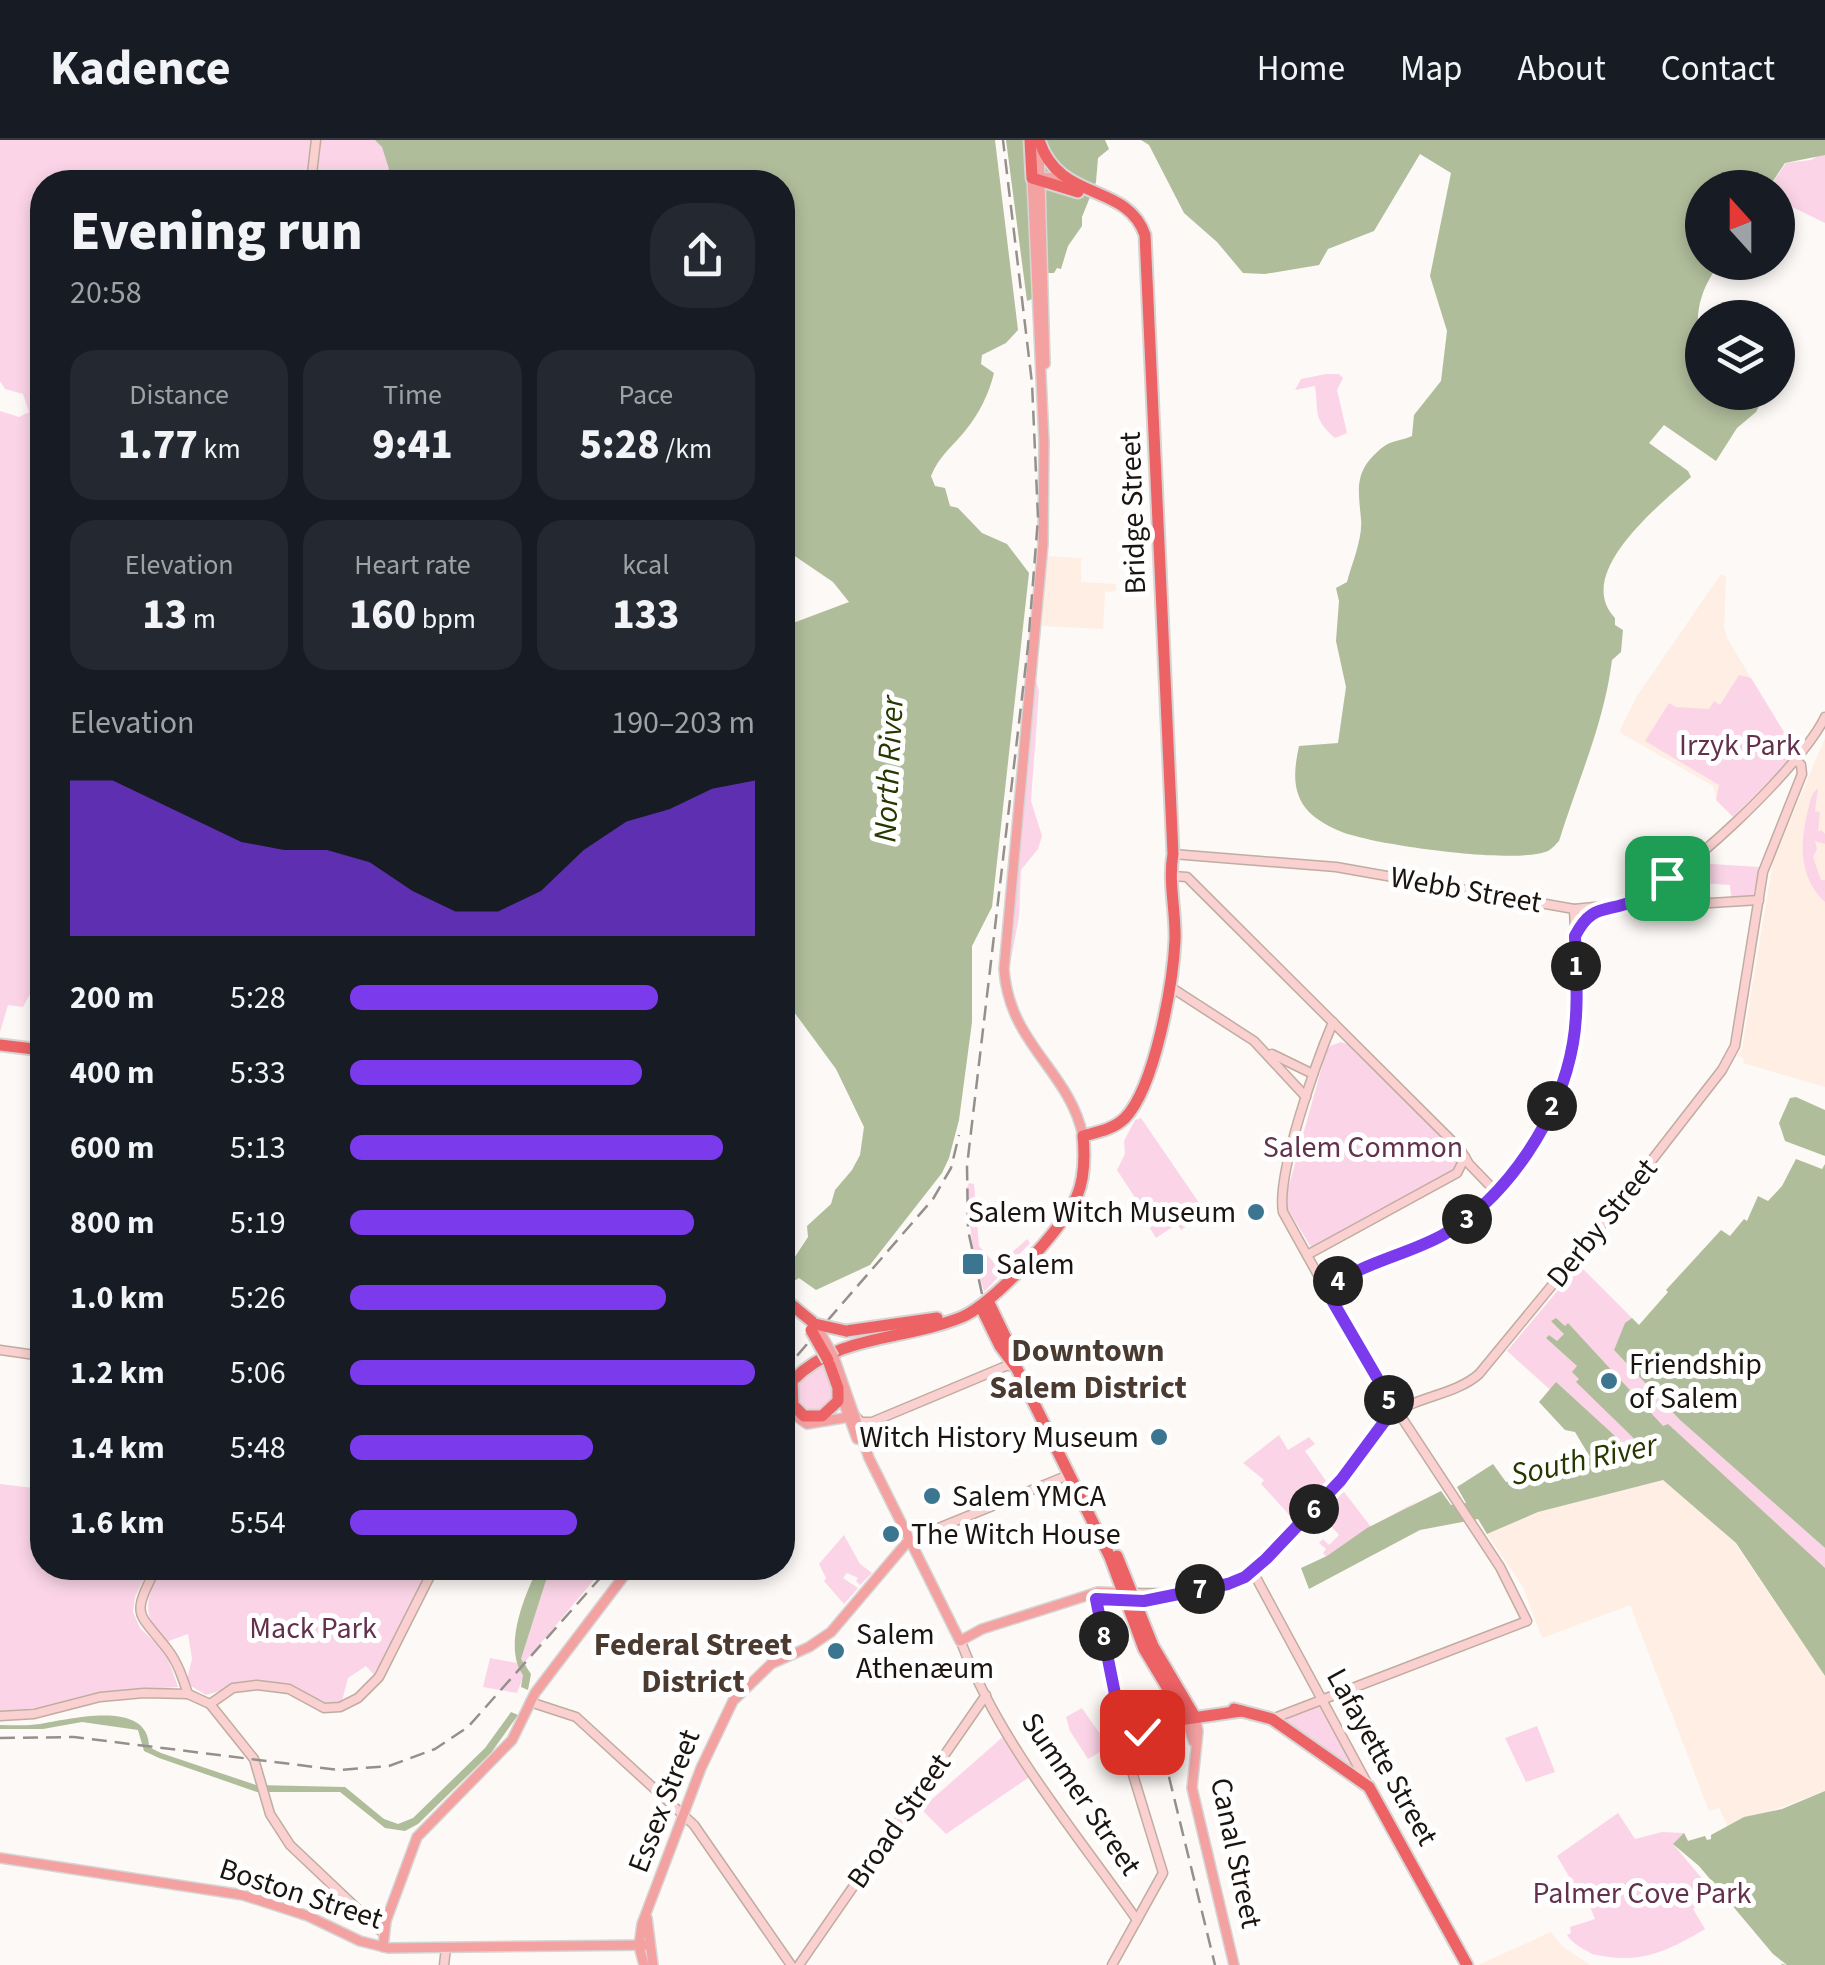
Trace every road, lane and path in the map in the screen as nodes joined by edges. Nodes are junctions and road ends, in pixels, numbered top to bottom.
1 (316, 140) edge
2 (1030, 140) edge
3 (1039, 140) edge
4 (312, 170) edge
5 (1063, 177) junction
6 (1038, 178) junction
7 (1097, 195) junction
8 (1825, 717) edge
9 (1796, 760) junction
10 (1174, 854) junction
11 (1174, 876) junction
12 (1759, 900) junction
13 (1624, 904) junction
14 (1597, 909) junction
15 (1574, 910) junction
16 (1575, 936) junction
17 (1170, 986) junction
18 (1336, 1024) junction
19 (1349, 1038) junction
20 (1326, 1042) junction
21 (0, 1044) edge
22 (30, 1048) edge
23 (1263, 1049) junction
24 (1313, 1074) junction
25 (1306, 1097) junction
26 (1083, 1136) junction
27 (1465, 1157) junction
28 (1498, 1194) junction
29 (1307, 1255) junction
30 (1326, 1290) junction
31 (980, 1307) junction
32 (795, 1310) edge
33 (795, 1315) edge
34 (938, 1324) junction
35 (813, 1327) junction
36 (1000, 1346) junction
37 (0, 1350) edge
38 (30, 1354) edge
39 (831, 1359) junction
40 (1015, 1366) junction
41 (795, 1378) edge
42 (838, 1388) junction
43 (795, 1412) edge
44 (1397, 1412) junction
45 (850, 1413) junction
46 (795, 1415) edge
47 (822, 1416) junction
48 (1071, 1474) junction
49 (909, 1540) junction
50 (893, 1558) junction
51 (924, 1568) junction
52 (1253, 1572) junction
53 (150, 1580) edge
54 (428, 1580) edge
55 (621, 1580) edge
56 (1129, 1597) junction
57 (1096, 1599) junction
58 (1070, 1602) junction
59 (963, 1636) junction
60 (188, 1694) junction
61 (986, 1695) junction
62 (1322, 1700) junction
63 (530, 1702) junction
64 (210, 1704) junction
65 (1189, 1714) junction
66 (0, 1716) edge
67 (1272, 1720) junction
68 (1148, 1728) junction
69 (1126, 1733) junction
70 (1132, 1769) junction
71 (1369, 1787) junction
72 (684, 1816) junction
73 (0, 1858) edge
74 (1137, 1920) junction
75 (383, 1933) junction
76 (644, 1946) junction
77 (383, 1947) junction
78 (446, 1948) junction
79 (791, 1964) edge
80 (444, 1965) edge
81 (644, 1965) edge
82 (653, 1965) edge
83 (1112, 1965) edge
84 (1234, 1965) edge
85 (1468, 1965) edge

1 - 4 street
2 - 6 highway
3 - 5 highway, Bridge Street
3 - 6 main road
5 - 6 main road, Bridge Street
5 - 7 highway, Bridge Street
6 - 7 highway, Bridge Street
6 - 26 main road
7 - 10 highway, Bridge Street
8 - 9 street
9 - 12 street, Derby Street
9 - 13 street
10 - 11 highway, Bridge Street
10 - 15 street, Webb Street
11 - 17 highway, Bridge Street
11 - 18 street
12 - 13 street, Webb Street
12 - 44 street, Derby Street
13 - 14 street, Webb Street
14 - 15 street, Webb Street
14 - 16 street
15 - 16 street
16 - 28 street
17 - 23 street
17 - 26 highway, Bridge Street
18 - 19 street
18 - 20 street
19 - 20 street
19 - 27 street
20 - 24 street
21 - 22 highway
23 - 24 street
23 - 25 street
24 - 25 street
25 - 29 street
26 - 31 highway
27 - 28 street
27 - 29 street
28 - 30 street
29 - 30 street
30 - 44 street
31 - 34 highway
31 - 35 highway, bridge
31 - 36 highway
31 - 40 highway
32 - 35 highway
33 - 35 highway
34 - 36 highway
34 - 41 highway
35 - 39 highway, bridge
36 - 40 highway
37 - 38 street
39 - 42 highway
39 - 45 main road
40 - 45 street
40 - 48 highway
42 - 45 main road
42 - 47 highway
43 - 47 highway
44 - 52 street, Derby Street
44 - 62 street
45 - 46 main road
45 - 47 main road
45 - 49 main road, Summer Street
48 - 49 street, Essex Street
48 - 56 highway
49 - 50 main road, Essex Street
49 - 51 main road, Summer Street
50 - 51 main road
50 - 72 main road, Essex Street
51 - 59 main road, Summer Street
52 - 56 street
52 - 62 street, Lafayette Street
53 - 60 street
54 - 64 street
55 - 63 main road
56 - 57 main road
56 - 58 main road
56 - 65 highway
57 - 58 main road
57 - 69 main road
58 - 59 main road
59 - 61 street, Summer Street
60 - 64 street
60 - 66 street
61 - 74 street, Summer Street
61 - 79 street, Broad Street
62 - 67 street
62 - 71 street, Lafayette Street
63 - 72 street
63 - 75 main road
64 - 75 street
65 - 67 highway
65 - 68 main road
65 - 69 main road
65 - 84 main road, Canal Street
67 - 71 highway
68 - 69 main road
68 - 70 street
69 - 70 street
70 - 74 street
71 - 85 highway, Lafayette Street
72 - 76 main road, Essex Street
72 - 79 street
73 - 77 main road, Boston Street
74 - 83 street
75 - 77 main road
76 - 78 main road, Boston Street
76 - 81 main road
76 - 82 main road, Essex Street
77 - 78 main road, Boston Street
78 - 80 street

